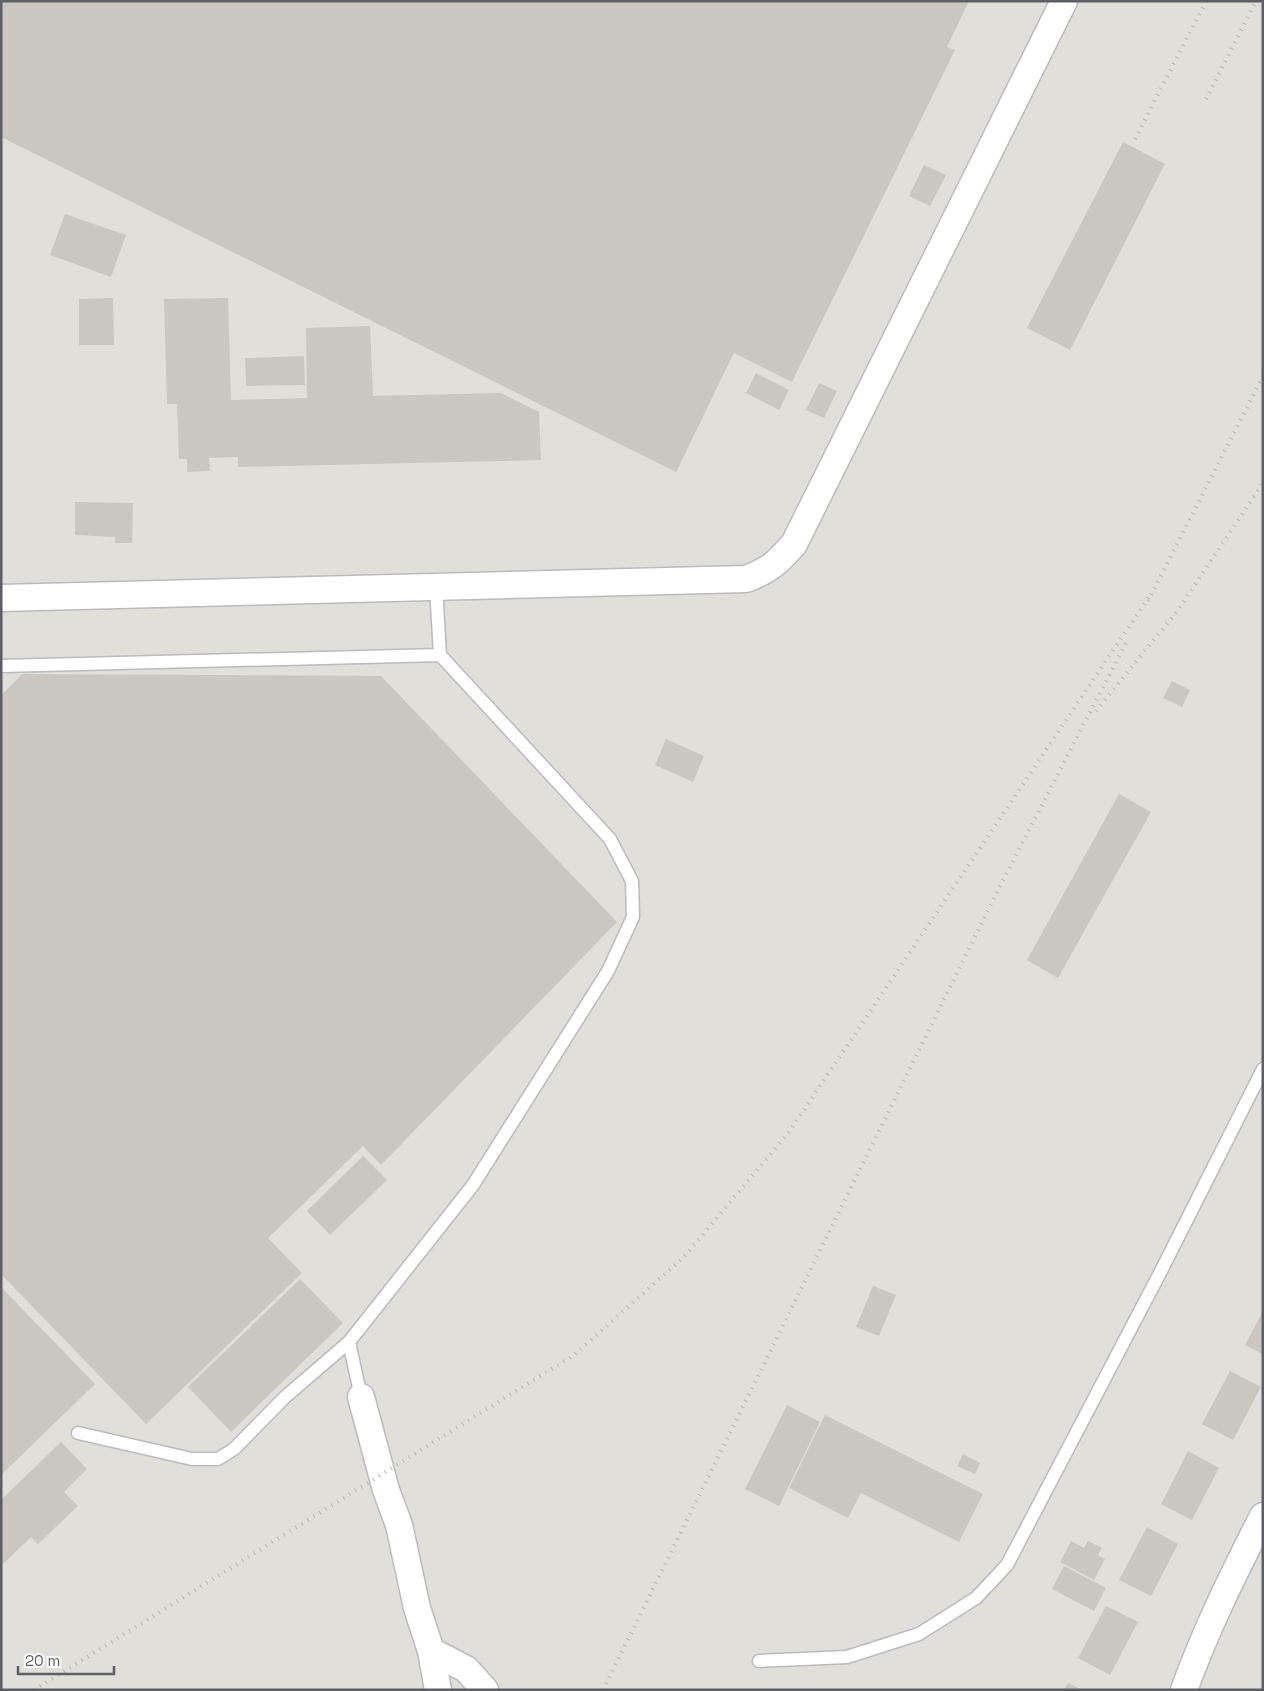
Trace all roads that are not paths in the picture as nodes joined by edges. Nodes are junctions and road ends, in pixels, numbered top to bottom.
1 (1064, 1) edge
2 (436, 587) junction
3 (1, 598) edge
4 (440, 655) junction
5 (1, 666) edge
6 (1263, 1069) edge
7 (349, 1342) junction
8 (361, 1397) joint
9 (78, 1433) dead end
10 (1263, 1516) edge
11 (431, 1651) junction
12 (759, 1661) dead end
13 (438, 1690) edge
14 (485, 1690) edge
15 (1184, 1690) edge

1 - 2 street
2 - 3 street
2 - 4 lane
4 - 5 lane
4 - 7 lane
6 - 12 lane
7 - 8 lane
7 - 9 lane
8 - 11 street
10 - 15 street
11 - 13 street
11 - 14 street

